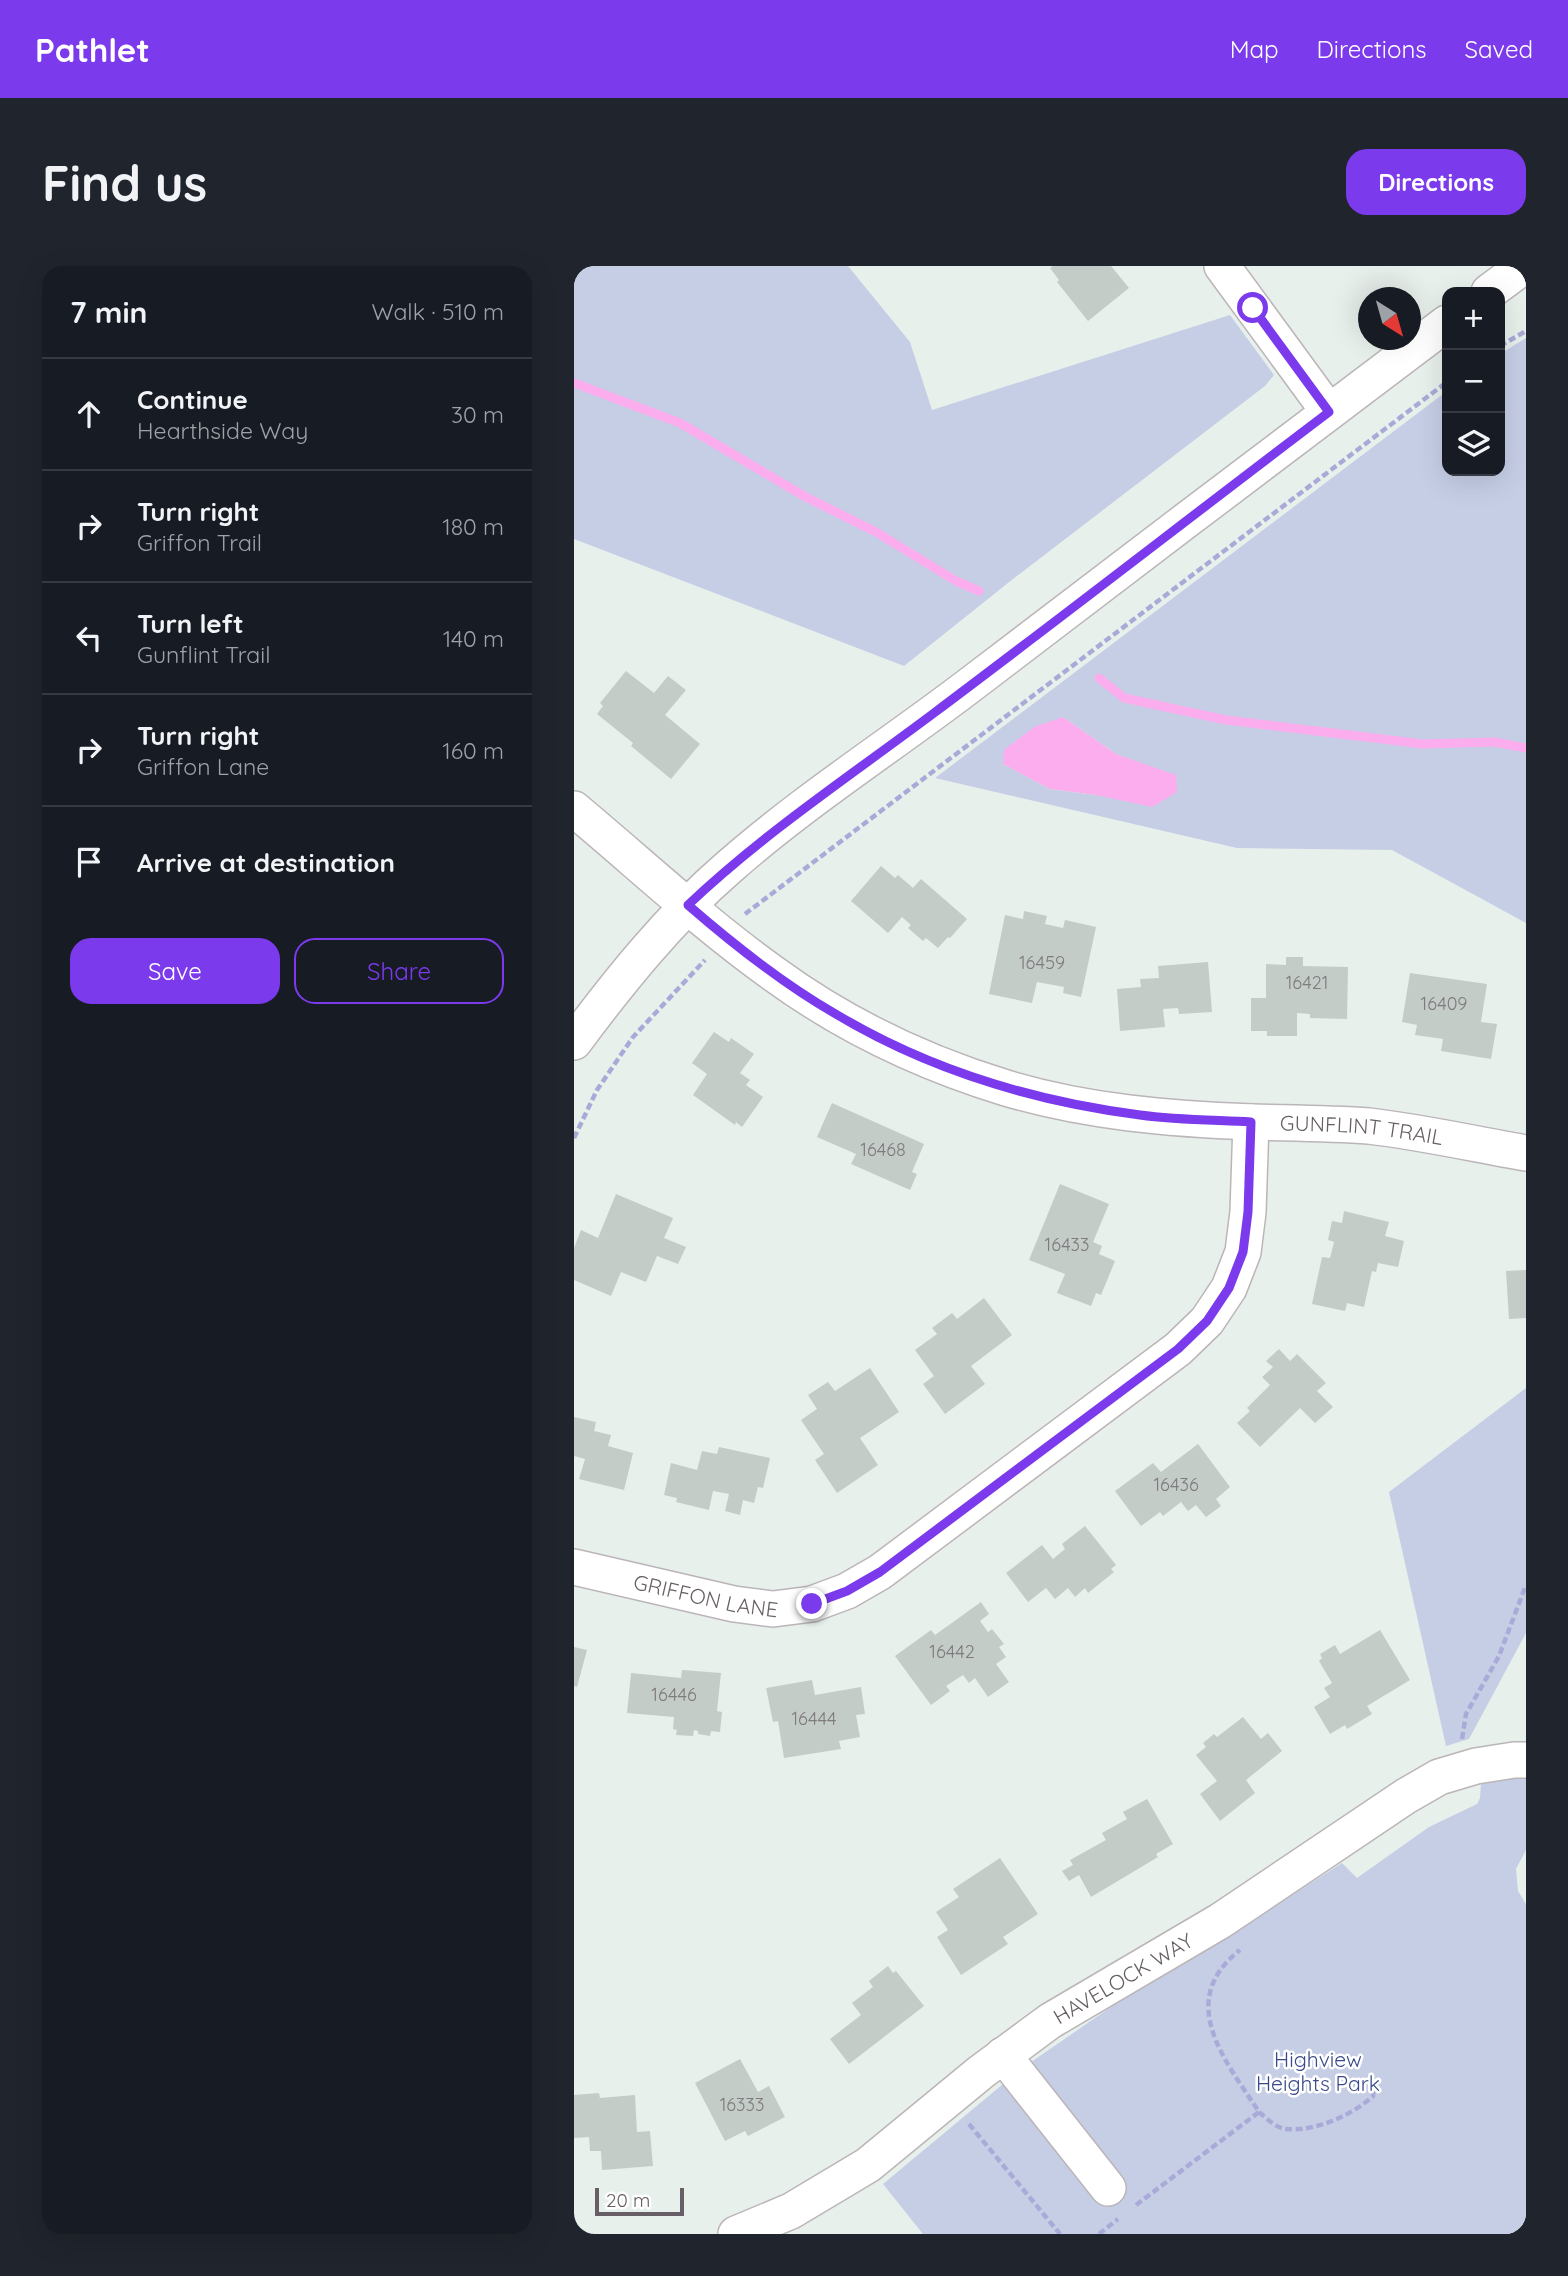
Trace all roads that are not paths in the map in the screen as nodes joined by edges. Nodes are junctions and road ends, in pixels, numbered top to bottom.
1 (1222, 266) edge
2 (1524, 266) edge
3 (1496, 287) edge
4 (1442, 327) edge
5 (1329, 412) junction
6 (574, 808) edge
7 (688, 905) junction
8 (574, 1042) edge
9 (1251, 1122) junction
10 (1526, 1153) edge
11 (574, 1567) edge
12 (1526, 1760) edge
13 (1003, 2055) junction
14 (1119, 2206) road end
15 (736, 2234) edge

1 - 5 street
2 - 3 street
4 - 5 street
5 - 7 street
6 - 7 street, GUNFLINT TRAIL
7 - 8 street
7 - 9 street, GUNFLINT TRAIL
9 - 10 street, GUNFLINT TRAIL
9 - 11 street, GRIFFON LANE
12 - 13 street, HAVELOCK WAY
13 - 14 street
13 - 15 street, HAVELOCK WAY

